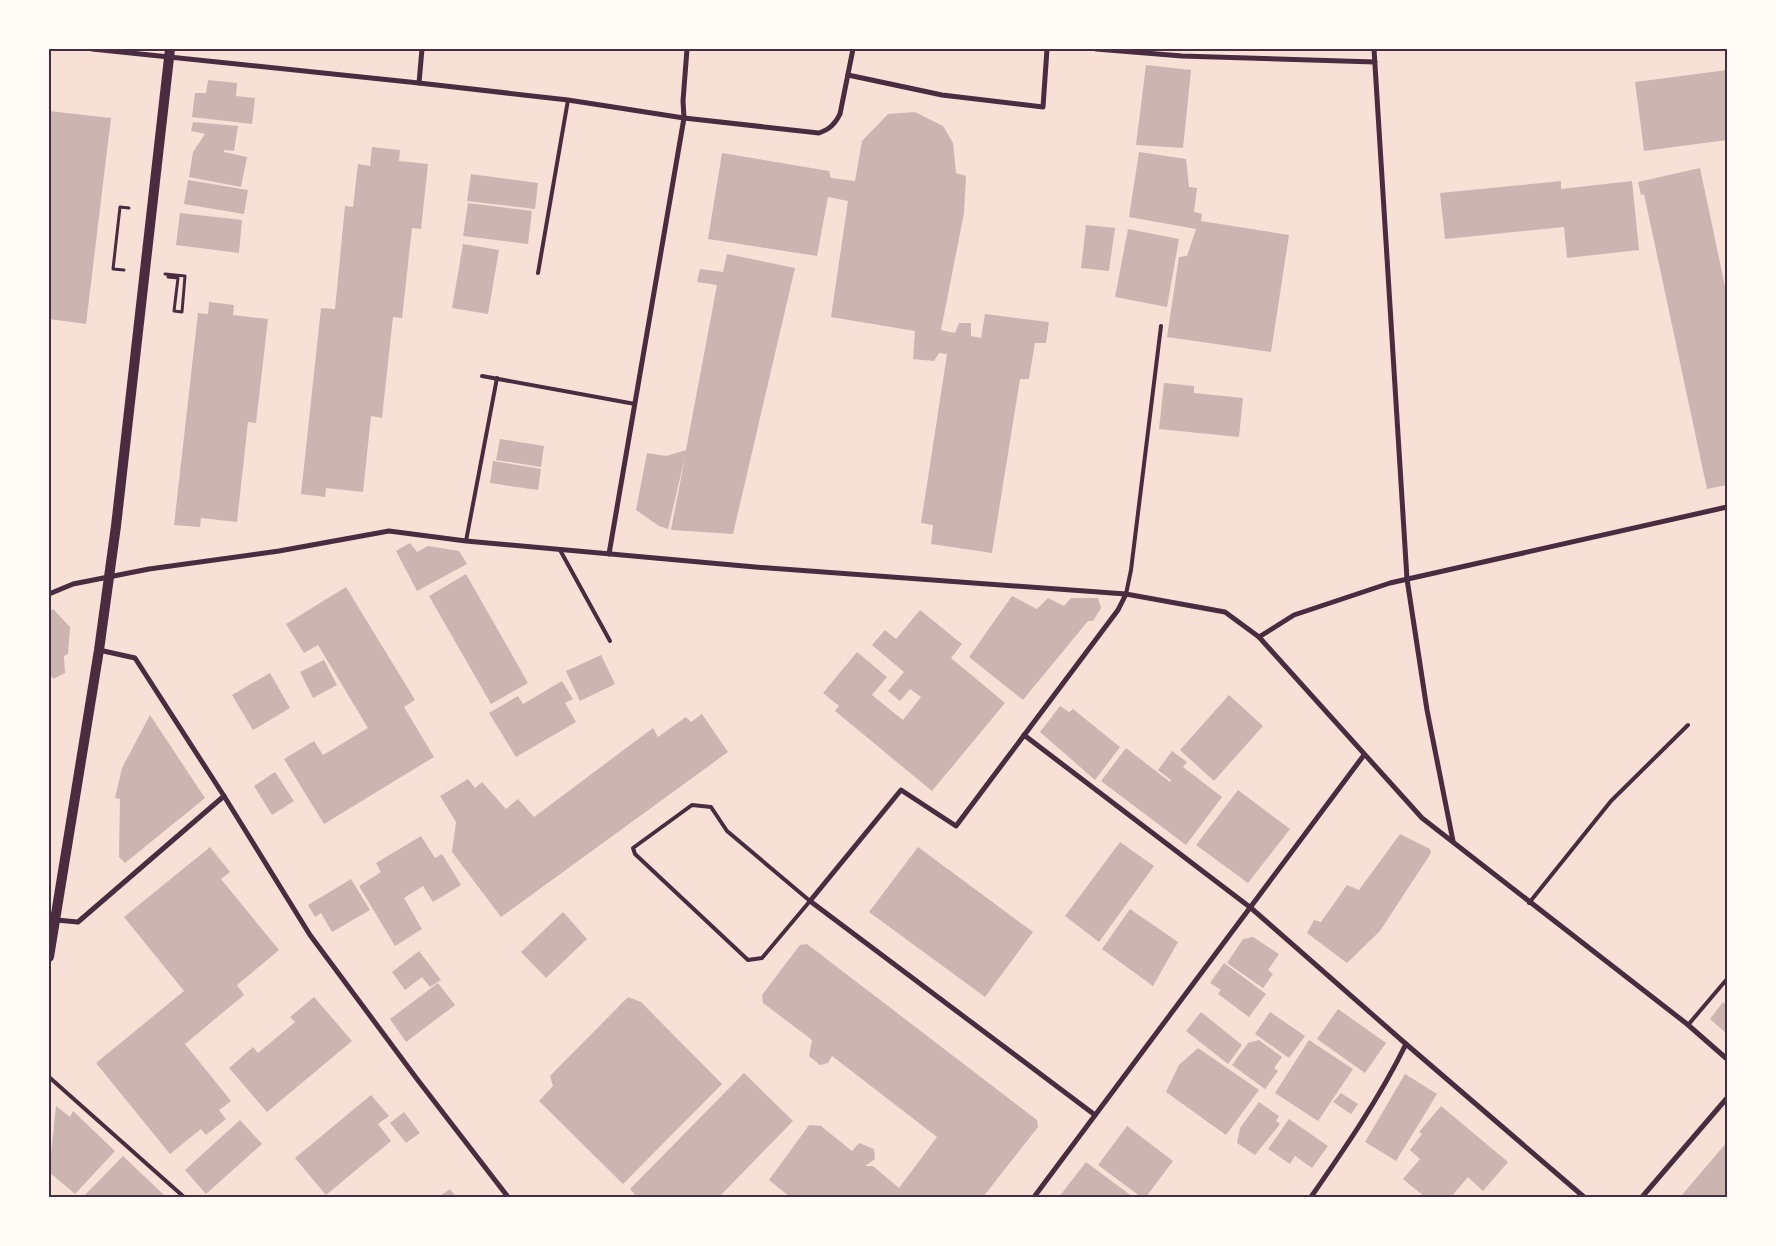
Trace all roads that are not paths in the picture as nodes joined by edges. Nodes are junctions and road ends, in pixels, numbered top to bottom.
1 (92, 49) edge
2 (422, 49) edge
3 (687, 49) edge
4 (853, 49) edge
5 (1047, 49) edge
6 (1096, 49) edge
7 (1374, 49) edge
8 (170, 53) edge
9 (1375, 62) junction
10 (848, 75) junction
11 (420, 83) junction
12 (568, 100) junction
13 (684, 118) junction
14 (538, 273) dead end
15 (1161, 326) dead end
16 (482, 376) dead end
17 (497, 378) junction
18 (635, 404) junction
19 (1727, 507) edge
20 (466, 541) junction
21 (560, 550) junction
22 (609, 554) junction
23 (109, 577) junction
24 (1407, 579) junction
25 (49, 594) edge
26 (1126, 594) junction
27 (1259, 637) junction
28 (610, 641) dead end
29 (99, 650) junction
30 (1688, 725) dead end
31 (1024, 736) junction
32 (1364, 755) junction
33 (224, 796) junction
34 (1453, 842) junction
35 (810, 901) junction
36 (1530, 903) junction
37 (1252, 908) junction
38 (56, 920) junction
39 (49, 957) edge
40 (1727, 979) edge
41 (1688, 1025) junction
42 (1406, 1044) junction
43 (1727, 1059) edge
44 (49, 1077) edge
45 (1727, 1098) edge
46 (1095, 1115) junction
47 (184, 1197) edge
48 (508, 1197) edge
49 (1034, 1197) edge
50 (1311, 1197) edge
51 (1584, 1197) edge
52 (1642, 1197) edge

1 - 8 street
2 - 11 street
3 - 13 street
4 - 10 street
5 - 10 street
6 - 9 street
7 - 9 street
8 - 11 street
8 - 23 main road
9 - 24 street
10 - 13 street
11 - 12 street
12 - 13 street
12 - 14 lane
13 - 18 street
15 - 26 lane
16 - 17 lane
17 - 18 lane
17 - 20 lane
18 - 22 street
19 - 24 street
20 - 21 street
20 - 23 street
21 - 22 street
21 - 28 lane
22 - 26 street
23 - 25 street
23 - 29 main road
24 - 27 street
24 - 34 street
26 - 27 street
26 - 31 street
27 - 32 street
29 - 33 street
29 - 38 main road
30 - 36 lane
31 - 35 street
31 - 37 street
32 - 34 street
32 - 37 street
33 - 38 street
33 - 48 street
34 - 36 street
35 - 35 lane
35 - 46 street
36 - 41 street
37 - 42 street
37 - 46 street
38 - 39 main road
40 - 41 lane
41 - 43 street
42 - 50 street
42 - 51 street
44 - 47 lane
45 - 52 street
46 - 49 street

